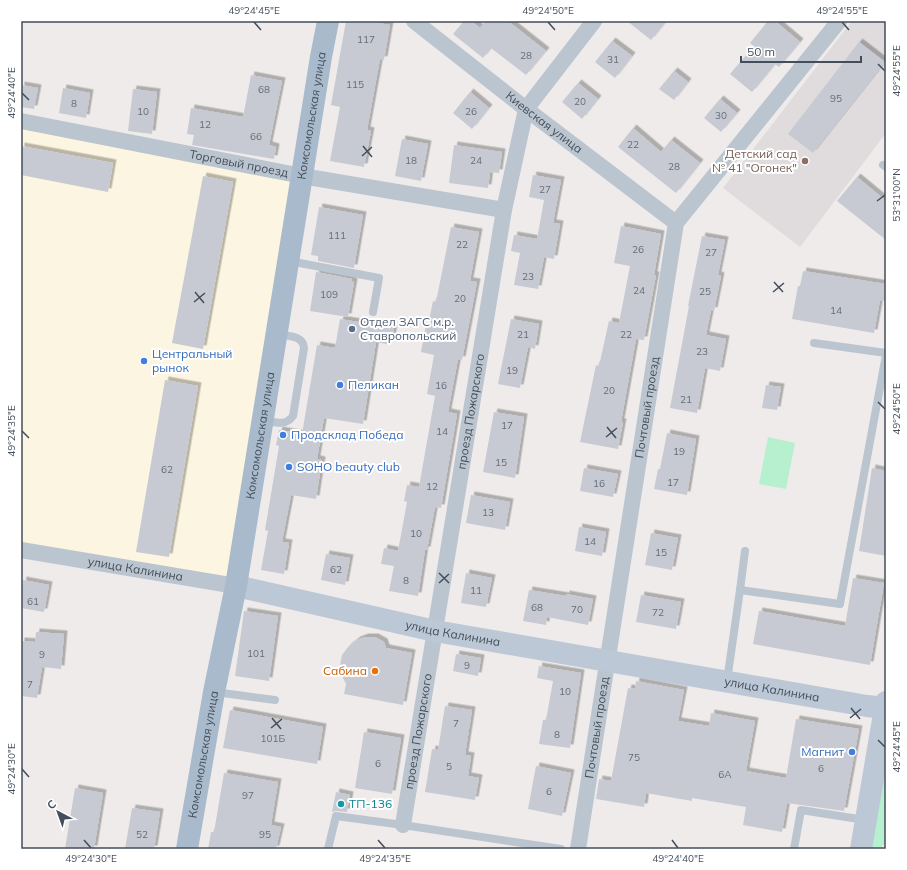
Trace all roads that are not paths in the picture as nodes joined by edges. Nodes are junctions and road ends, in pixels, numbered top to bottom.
1 (328, 21) edge
2 (414, 21) edge
3 (594, 21) edge
4 (838, 21) edge
5 (526, 109) junction
6 (21, 121) edge
7 (302, 176) junction
8 (504, 210) junction
9 (676, 223) junction
10 (288, 261) junction
11 (373, 312) dead end
12 (277, 334) junction
13 (814, 343) dead end
14 (886, 354) edge
15 (263, 420) junction
16 (21, 550) edge
17 (745, 551) dead end
18 (236, 586) junction
19 (740, 590) junction
20 (435, 631) junction
21 (608, 660) junction
22 (726, 682) junction
23 (214, 692) junction
24 (275, 700) dead end
25 (886, 706) edge
26 (866, 820) junction
27 (403, 825) junction
28 (188, 849) edge
29 (328, 849) edge
30 (561, 849) edge
31 (578, 849) edge
32 (794, 849) edge
33 (861, 849) edge

1 - 7 main road, Комсомольская улица
2 - 5 street, Киевская улица
3 - 5 street, проезд Пожарского
4 - 9 street
5 - 8 street, проезд Пожарского
5 - 9 street, Киевская улица
6 - 7 street, Торговый проезд
7 - 8 street, Торговый проезд
7 - 10 main road, Комсомольская улица
8 - 20 street, проезд Пожарского
9 - 21 street, Почтовый проезд
10 - 11 lane
10 - 12 main road, Комсомольская улица
12 - 15 main road, Комсомольская улица
12 - 15 lane
13 - 14 lane
14 - 19 lane
15 - 18 main road, Комсомольская улица
16 - 18 street, улица Калинина
17 - 19 lane
18 - 20 street, улица Калинина
18 - 23 main road, Комсомольская улица
19 - 22 lane
20 - 21 street, улица Калинина
20 - 27 street, проезд Пожарского
21 - 22 street, улица Калинина
21 - 31 street, Почтовый проезд
22 - 25 street, улица Калинина
23 - 24 lane
23 - 28 main road, Комсомольская улица
25 - 26 street
26 - 32 lane
26 - 33 street
27 - 29 lane
27 - 30 lane

